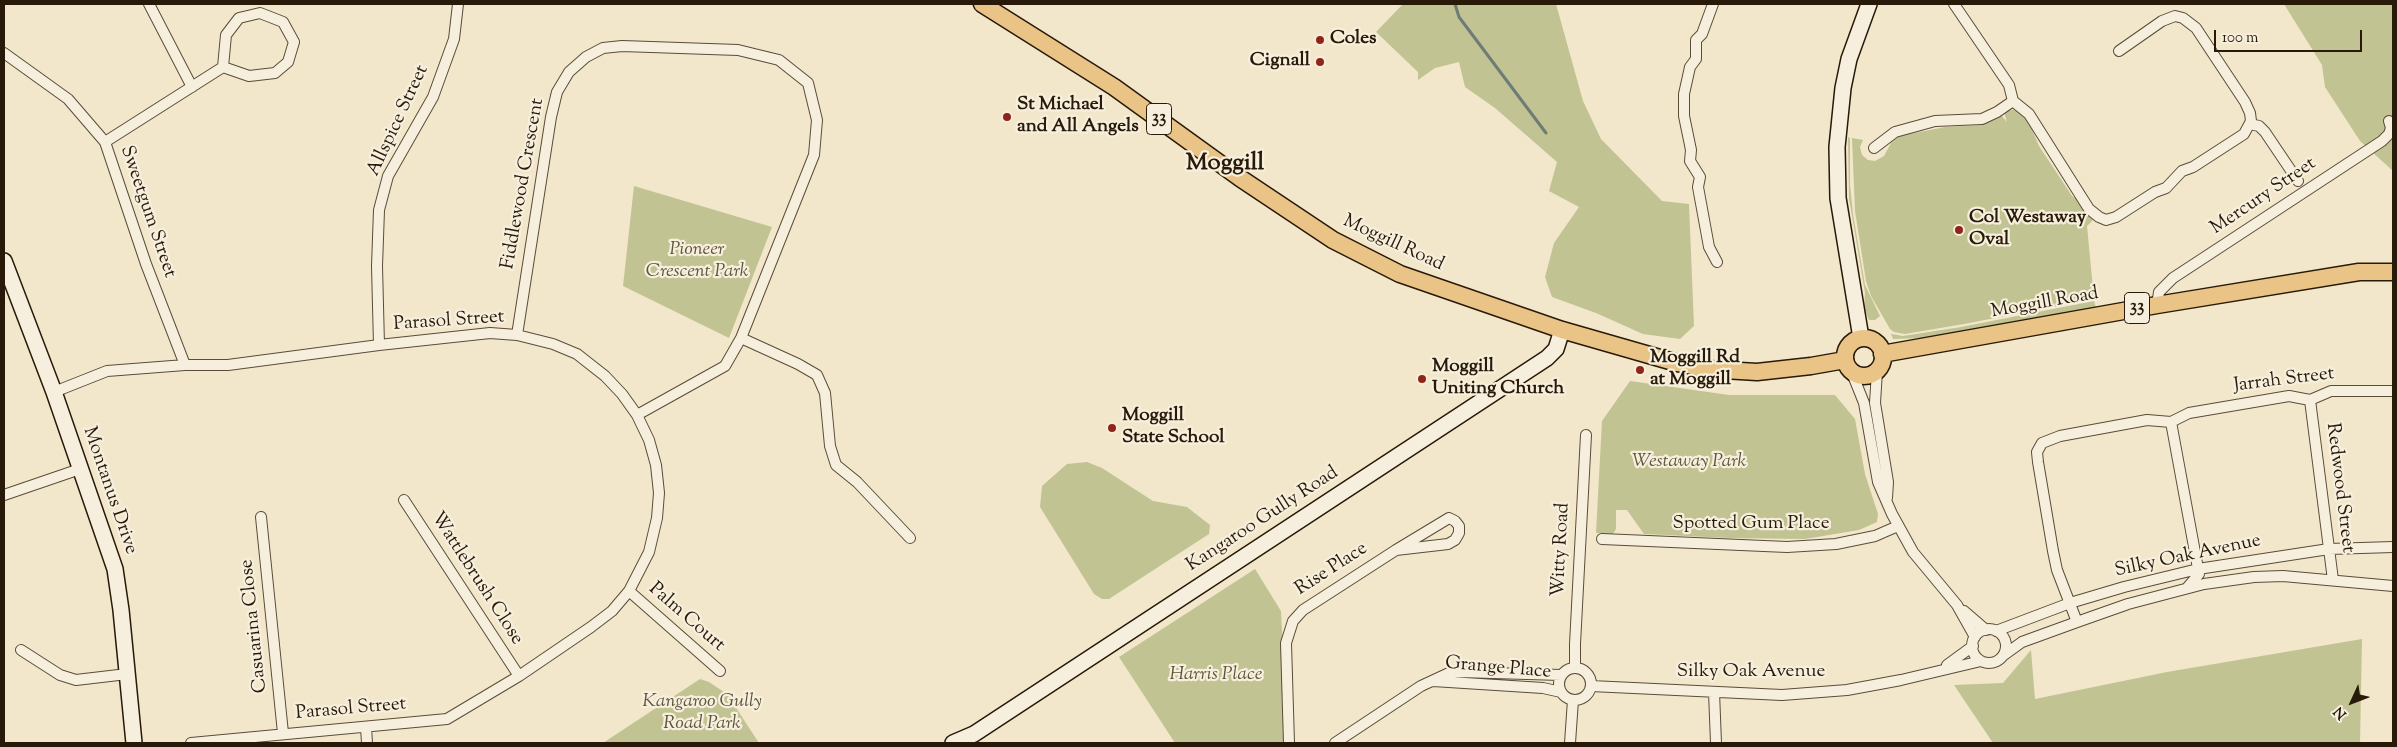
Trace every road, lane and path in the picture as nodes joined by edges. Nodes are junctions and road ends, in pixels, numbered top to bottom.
1 (149, 4) edge
2 (458, 4) edge
3 (982, 4) edge
4 (1712, 4) edge
5 (1869, 4) edge
6 (1954, 4) edge
7 (2119, 51) dead end
8 (4, 53) edge
9 (224, 67) junction
10 (192, 86) junction
11 (2013, 101) junction
12 (2389, 121) dead end
13 (2250, 124) junction
14 (105, 142) junction
15 (1874, 148) dead end
16 (2298, 181) dead end
17 (4, 261) edge
18 (1717, 262) dead end
19 (2393, 272) edge
20 (2157, 305) junction
21 (1562, 330) junction
22 (517, 335) junction
23 (741, 338) junction
24 (1861, 338) junction
25 (379, 345) junction
26 (1882, 354) junction
27 (185, 365) junction
28 (1849, 366) junction
29 (1877, 371) junction
30 (2393, 391) edge
31 (54, 392) junction
32 (2310, 400) junction
33 (637, 416) junction
34 (2172, 422) junction
35 (1586, 435) dead end
36 (80, 469) junction
37 (4, 495) edge
38 (1887, 499) junction
39 (404, 500) dead end
40 (261, 516) dead end
41 (1898, 526) junction
42 (910, 538) dead end
43 (1602, 539) dead end
44 (2393, 547) edge
45 (2329, 549) junction
46 (1396, 550) junction
47 (2198, 570) junction
48 (2333, 580) junction
49 (2393, 586) edge
50 (2187, 588) junction
51 (629, 591) junction
52 (2070, 603) junction
53 (1957, 605) junction
54 (2077, 622) junction
55 (1991, 630) junction
56 (1974, 641) junction
57 (21, 650) dead end
58 (2004, 654) junction
59 (1981, 661) junction
60 (1575, 667) junction
61 (1938, 670) junction
62 (720, 672) dead end
63 (127, 674) junction
64 (1560, 675) junction
65 (519, 676) junction
66 (1432, 681) junction
67 (1591, 686) junction
68 (1561, 692) junction
69 (1714, 692) junction
70 (1573, 700) junction
71 (366, 727) junction
72 (283, 733) junction
73 (971, 739) edge
74 (134, 743) edge
75 (191, 743) edge
76 (367, 743) edge
77 (953, 743) edge
78 (1289, 743) edge
79 (1335, 743) edge
80 (1570, 743) edge
81 (1716, 743) edge

1 - 10 street
2 - 25 street, Allspice Street
3 - 21 main road, Moggill Road / 33
4 - 18 street
5 - 24 street
6 - 11 street
7 - 13 street
8 - 14 street, Sweetgum Street
9 - 9 street
9 - 10 street
10 - 14 street
11 - 13 street
11 - 15 street
12 - 20 street, Mercury Street
13 - 16 street
14 - 27 street, Sweetgum Street
17 - 31 street, Montanus Drive
19 - 20 main road, Moggill Road / 33
20 - 26 main road, Moggill Road / 33
21 - 28 main road, Moggill Road / 33
21 - 73 street, Kangaroo Gully Road
22 - 23 street, Fiddlewood Crescent
22 - 25 street, Parasol Street
22 - 33 street, Parasol Street
23 - 33 street, Fiddlewood Crescent
23 - 42 street
24 - 26 main road
24 - 28 main road
25 - 27 street, Parasol Street
26 - 29 main road
27 - 31 street, Parasol Street
28 - 29 main road, 33
28 - 38 street
29 - 38 street
30 - 32 street, Jarrah Street
31 - 36 street, Montanus Drive
32 - 34 street, Jarrah Street
32 - 45 street, Redwood Street
33 - 51 street, Parasol Street
34 - 47 street
34 - 52 street, Jarrah Street
35 - 60 street, Witty Road
36 - 37 street
36 - 63 street, Montanus Drive
38 - 41 street
39 - 65 street, Wattlebrush Close
40 - 72 street, Casuarina Close
41 - 43 street, Spotted Gum Place
41 - 53 street
44 - 45 street, Silky Oak Avenue
45 - 47 street, Silky Oak Avenue
45 - 48 street, Redwood Street
46 - 46 street, Rise Place
46 - 78 street, Rise Place
47 - 50 street
47 - 52 street, Silky Oak Avenue
48 - 49 street, Silky Oak Avenue
48 - 50 street, Silky Oak Avenue
50 - 54 street, Silky Oak Avenue
51 - 62 street, Palm Court
51 - 65 street, Parasol Street
52 - 54 street, Jarrah Street
52 - 55 street, Silky Oak Avenue
53 - 55 street
53 - 56 street
54 - 58 street, Silky Oak Avenue
55 - 56 street, Silky Oak Avenue
55 - 58 street
56 - 59 street
56 - 61 street, Silky Oak Avenue
57 - 63 street
58 - 59 street, Silky Oak Avenue
59 - 61 street, Silky Oak Avenue
60 - 64 street
60 - 67 street
61 - 69 street, Silky Oak Avenue
63 - 74 street, Montanus Drive
64 - 66 street, Grange Place
64 - 68 street
65 - 71 street, Parasol Street
66 - 68 street, Grange Place
66 - 79 street, Grange Place
67 - 69 street, Silky Oak Avenue
67 - 70 street
68 - 70 street
69 - 81 street
70 - 80 street
71 - 72 street, Parasol Street
71 - 76 street
72 - 75 street, Parasol Street
73 - 77 street, Kangaroo Gully Road

